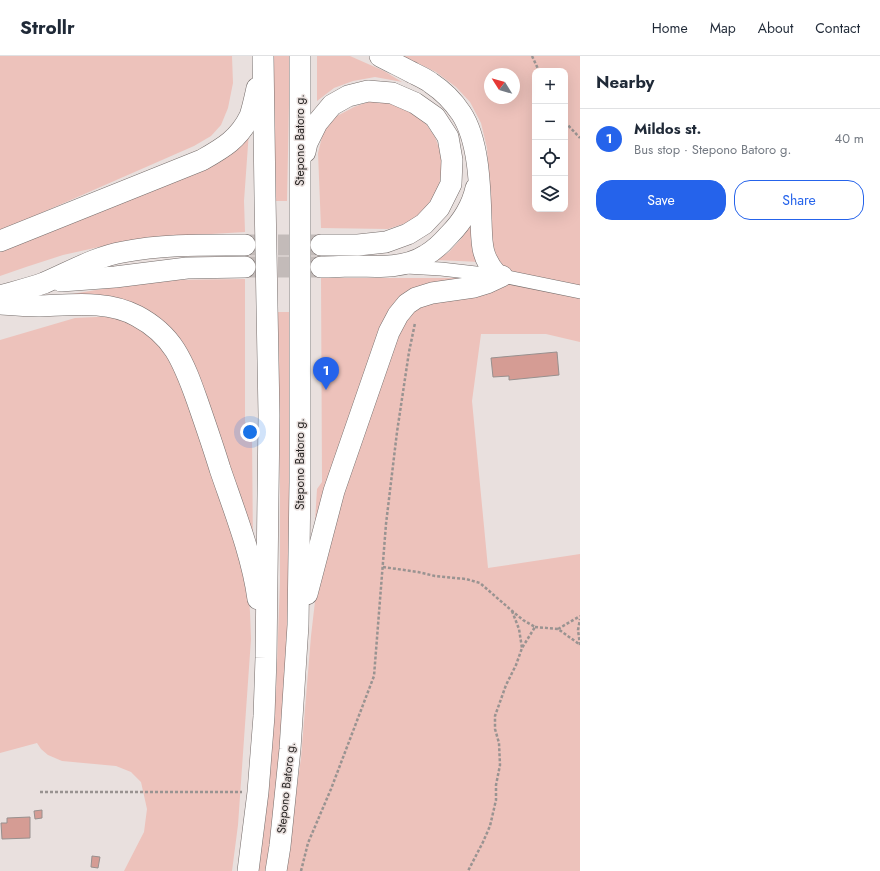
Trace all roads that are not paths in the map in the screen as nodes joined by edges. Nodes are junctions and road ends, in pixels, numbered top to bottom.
1 (300, 56) edge
2 (380, 56) edge
3 (263, 61) edge
4 (478, 176) junction
5 (300, 178) junction
6 (0, 241) edge
7 (245, 245) tunnel mouth
8 (321, 245) tunnel mouth
9 (388, 266) junction
10 (321, 267) tunnel mouth
11 (245, 268) tunnel mouth
12 (499, 276) junction
13 (43, 283) junction
14 (580, 292) edge
15 (0, 296) edge
16 (0, 304) edge
17 (298, 625) junction
18 (266, 658) junction
19 (248, 871) edge
20 (276, 871) edge

1 - 5 main road, Stepono Batoro g.
2 - 4 main road
3 - 6 main road
3 - 18 main road
4 - 9 main road
4 - 12 main road
5 - 8 main road
5 - 17 main road, Stepono Batoro g.
7 - 13 main road
9 - 10 main road
9 - 12 street
11 - 13 main road
12 - 14 street
12 - 17 main road
13 - 15 main road
16 - 18 main road
17 - 20 main road, Stepono Batoro g.
18 - 19 main road

